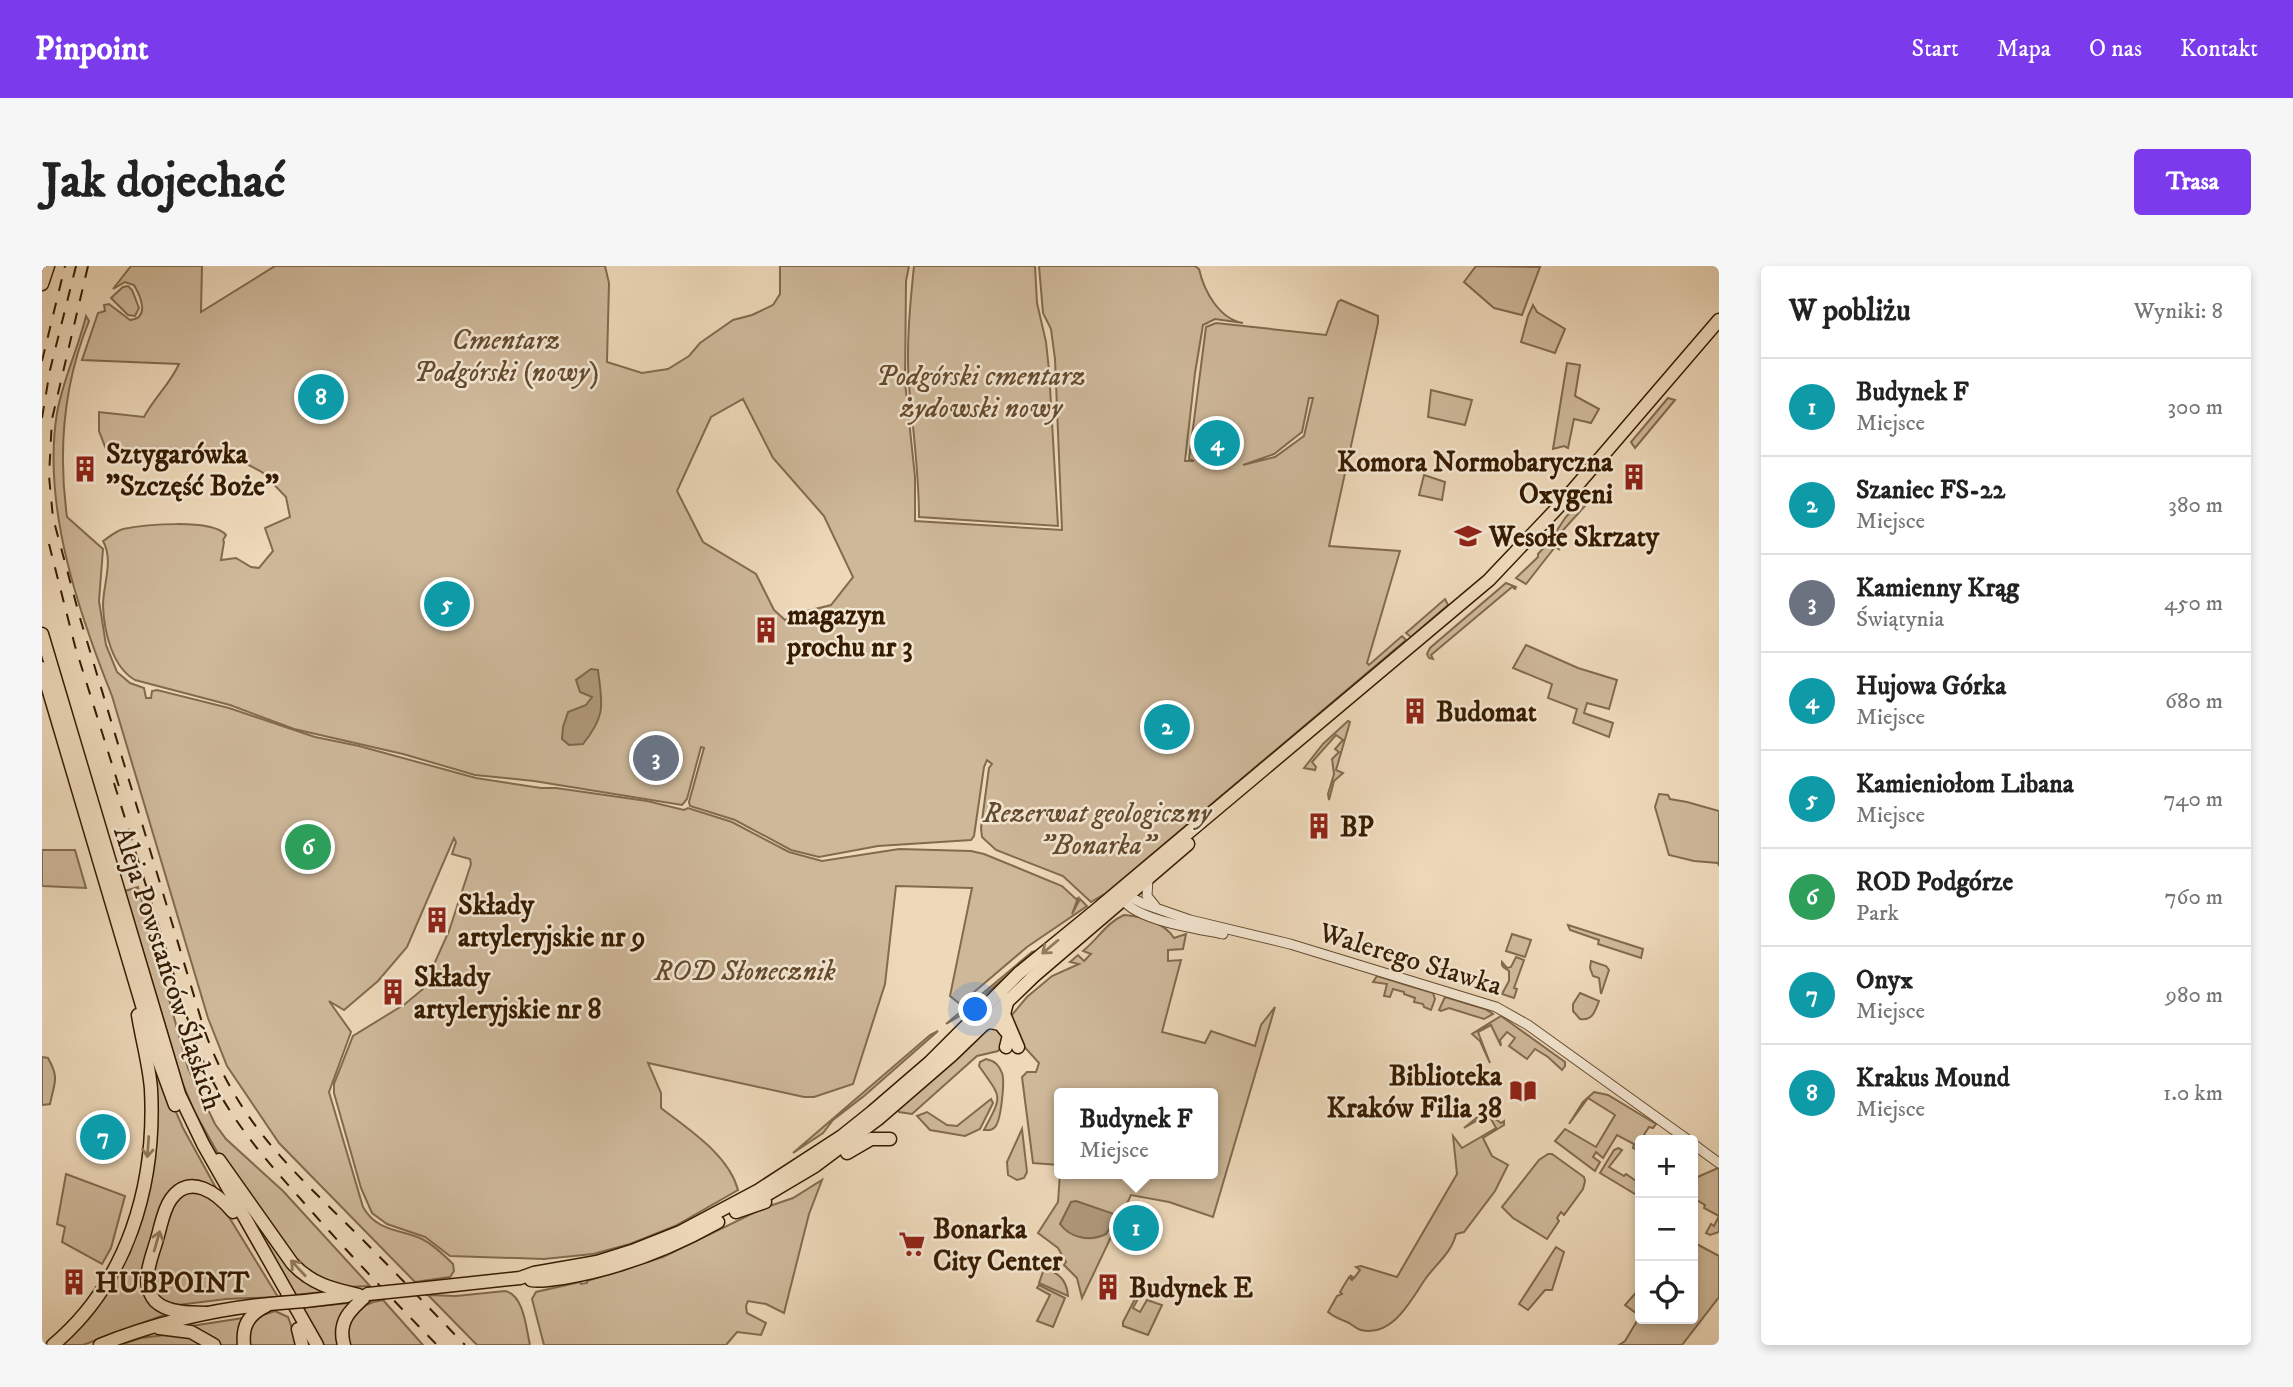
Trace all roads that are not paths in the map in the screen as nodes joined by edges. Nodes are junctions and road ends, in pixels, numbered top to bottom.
1 (48, 266) edge
2 (42, 284) edge
3 (1719, 320) edge
4 (1719, 331) edge
5 (42, 634) edge
6 (42, 668) edge
7 (1148, 879) junction
8 (1123, 896) junction
9 (1159, 909) junction
10 (1290, 944) junction
11 (129, 963) junction
12 (1019, 973) junction
13 (1008, 999) junction
14 (959, 1020) dead end
15 (981, 1025) junction
16 (892, 1102) junction
17 (875, 1116) junction
18 (195, 1129) junction
19 (1681, 1135) edge
20 (890, 1139) dead end
21 (1698, 1148) edge
22 (1719, 1163) edge
23 (774, 1172) dead end
24 (233, 1212) junction
25 (736, 1212) junction
26 (680, 1232) junction
27 (520, 1279) junction
28 (364, 1295) junction
29 (282, 1302) junction
30 (207, 1313) junction
31 (144, 1329) junction
32 (53, 1345) edge
33 (100, 1345) edge
34 (214, 1345) edge
35 (244, 1345) edge
36 (304, 1345) edge
37 (317, 1345) edge
38 (344, 1345) edge

1 - 2 main road
3 - 8 main road
4 - 7 main road
5 - 18 main road, Aleja Powstańców Śląskich
6 - 11 main road, Aleja Powstańców Śląskich
7 - 8 main road
7 - 9 street
8 - 9 street, Walerego Sławka
8 - 10 street, Walerego Sławka
8 -> 12 main road
8 - 13 main road
9 - 10 street, Walerego Sławka
10 - 19 street, Walerego Sławka
11 - 24 main road, Aleja Powstańców Śląskich
11 -> 32 main road
12 - 14 main road
12 - 16 main road
13 - 15 main road
13 - 15 main road
15 - 16 main road
16 - 17 main road
17 - 25 main road
17 - 26 main road
28 -> 18 main road
18 - 29 main road, Aleja Powstańców Śląskich
20 - 25 main road
21 - 22 street
23 - 26 main road
24 - 29 main road, Aleja Powstańców Śląskich
30 -> 24 main road
25 - 27 main road
26 - 27 main road
27 - 28 main road, bridge
28 - 29 main road, bridge
28 - 38 main road
29 - 30 main road
29 - 35 main road
29 - 36 main road
29 - 37 main road
30 - 31 main road
31 - 33 main road
31 - 34 main road

